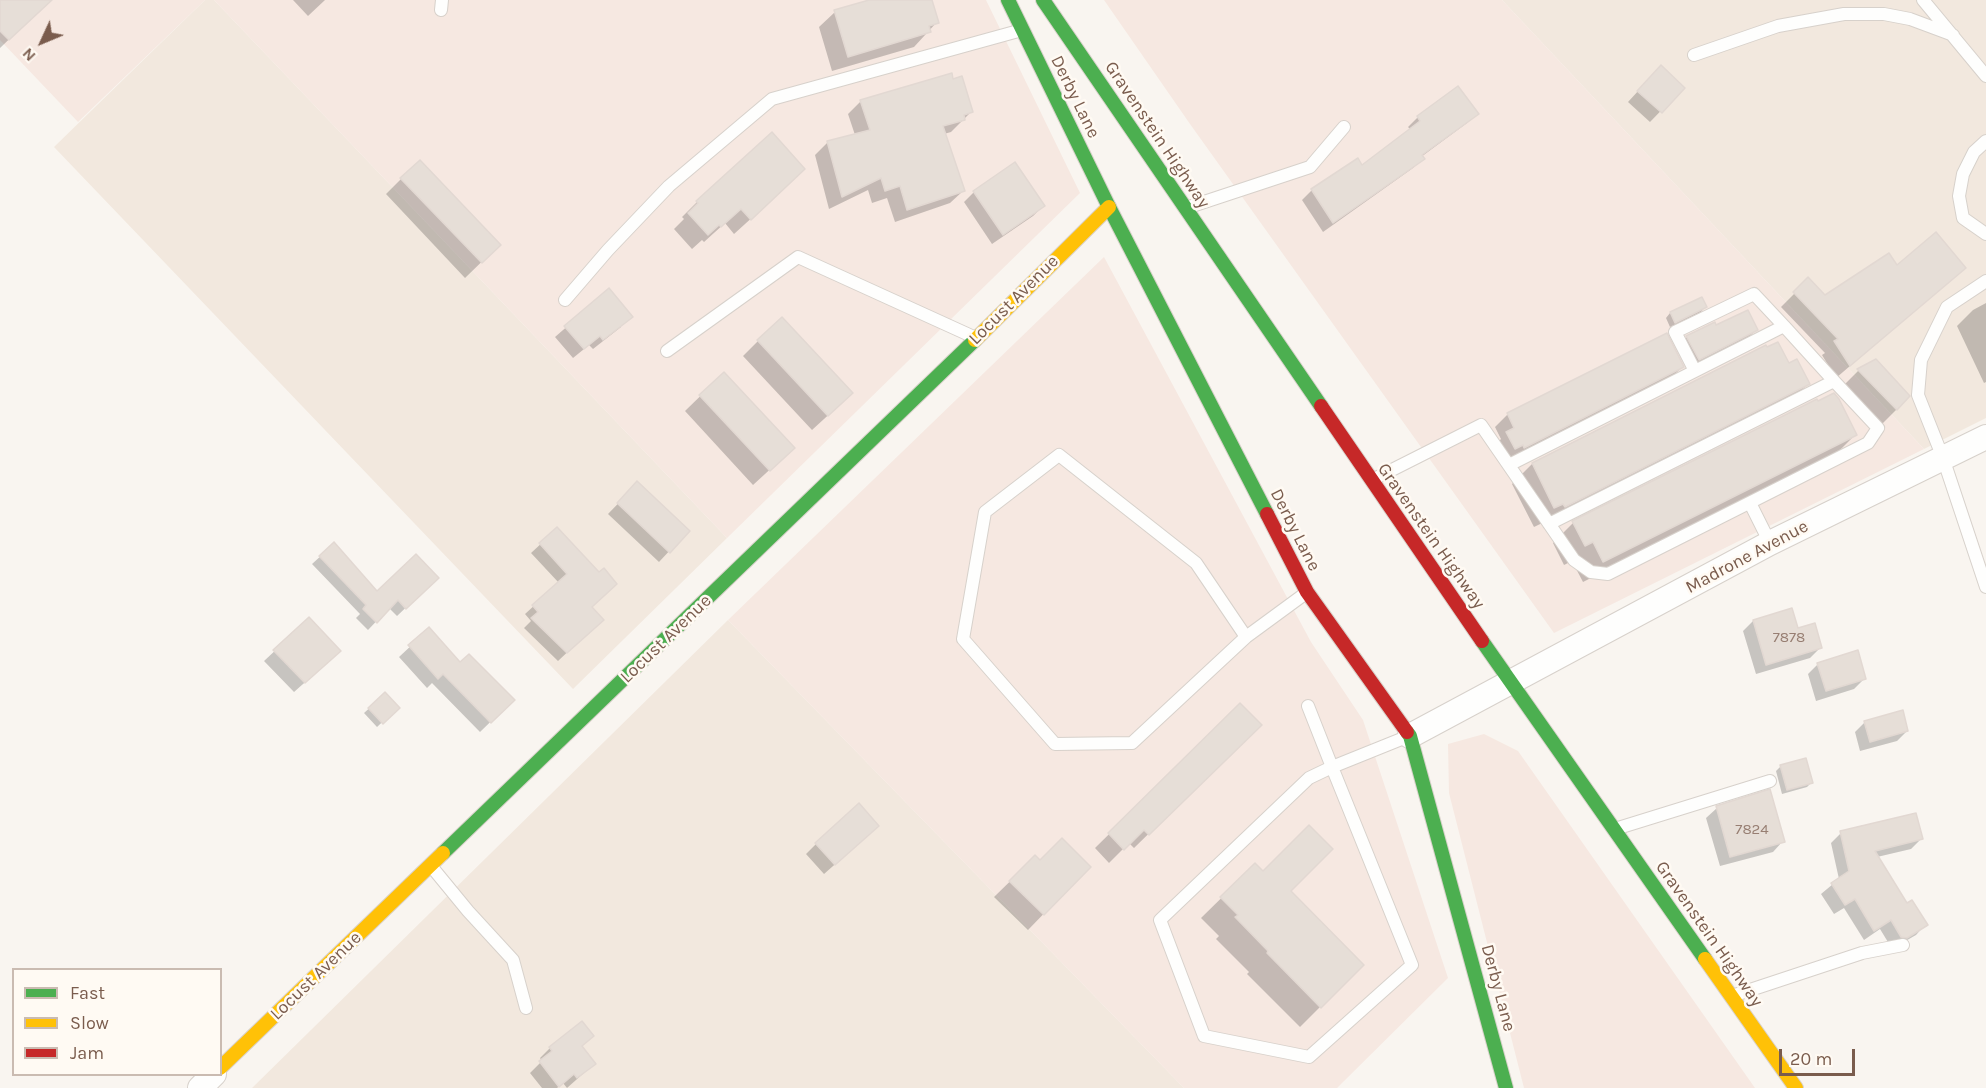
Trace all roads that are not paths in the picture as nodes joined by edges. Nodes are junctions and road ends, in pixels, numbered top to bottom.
1 (1008, 0) edge
2 (1043, 0) edge
3 (1923, 0) edge
4 (1023, 30) junction
5 (1953, 35) junction
6 (1694, 55) dead end
7 (1986, 76) edge
8 (1344, 127) dead end
9 (1986, 141) edge
10 (1109, 207) junction
11 (1185, 208) junction
12 (1986, 234) edge
13 (1986, 281) edge
14 (565, 300) dead end
15 (1784, 326) junction
16 (977, 338) junction
17 (668, 351) dead end
18 (1695, 371) junction
19 (1834, 381) junction
20 (1986, 437) edge
21 (1943, 458) junction
22 (1509, 465) junction
23 (1371, 480) junction
24 (1750, 503) junction
25 (1549, 524) junction
26 (1770, 543) junction
27 (1986, 587) edge
28 (1307, 592) junction
29 (1246, 637) junction
30 (1511, 683) junction
31 (1308, 706) dead end
32 (1410, 736) junction
33 (1332, 767) junction
34 (1770, 781) dead end
35 (1614, 830) junction
36 (431, 866) junction
37 (1903, 945) dead end
38 (1731, 997) junction
39 (526, 1008) dead end
40 (222, 1066) edge
41 (212, 1076) edge
42 (200, 1088) edge
43 (1506, 1088) edge
44 (1796, 1088) edge

1 - 4 street, Derby Lane
2 - 11 street, Gravenstein Highway
3 - 5 lane
4 - 10 street, Derby Lane
4 - 14 lane
5 - 6 lane
5 - 7 lane
8 - 11 lane
9 - 12 lane
10 - 16 street, Locust Avenue
10 - 28 street, Derby Lane
11 - 23 street, Gravenstein Highway
13 - 21 lane
15 - 18 lane
15 - 18 lane
15 - 19 lane
16 - 17 lane
16 - 36 street, Locust Avenue
18 - 22 lane
19 - 24 lane
19 - 25 lane
20 - 21 street, Madrone Avenue
21 - 26 street, Madrone Avenue
21 - 27 lane
22 - 23 lane
22 - 25 lane
23 - 30 street, Gravenstein Highway
24 - 25 lane
24 - 26 lane
26 - 30 street, Madrone Avenue
28 - 29 lane
28 - 32 street, Derby Lane
29 - 29 lane
30 - 32 street, Madrone Avenue
30 - 35 street, Gravenstein Highway
31 - 33 lane
32 - 33 lane
32 - 43 street, Derby Lane
33 - 33 lane
34 - 35 lane
35 - 38 street, Gravenstein Highway
36 - 39 lane
36 - 40 street, Locust Avenue
37 - 38 lane
38 - 44 street, Gravenstein Highway
41 - 42 street

